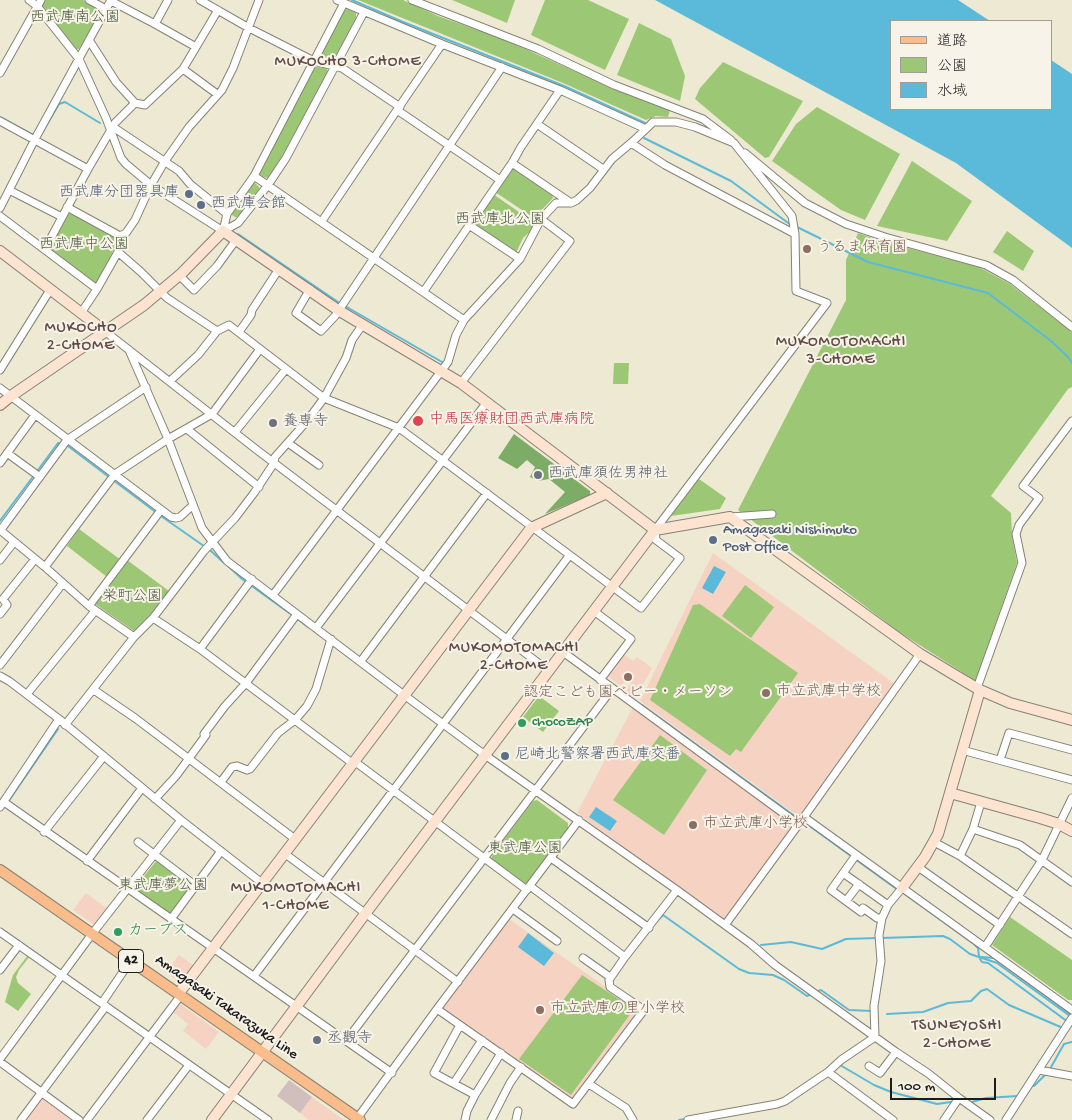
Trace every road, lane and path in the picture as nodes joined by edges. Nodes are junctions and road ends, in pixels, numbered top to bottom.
1 (30, 0) edge
2 (89, 0) edge
3 (111, 0) edge
4 (168, 0) edge
5 (200, 0) edge
6 (259, 0) edge
7 (412, 0) edge
8 (340, 1) edge
9 (39, 3) edge
10 (106, 9) junction
11 (218, 10) junction
12 (364, 12) junction
13 (155, 24) junction
14 (249, 28) junction
15 (89, 40) junction
16 (442, 44) junction
17 (196, 47) junction
18 (79, 59) junction
19 (314, 61) junction
20 (336, 66) junction
21 (502, 67) junction
22 (183, 69) junction
23 (0, 73) edge
24 (560, 90) junction
25 (218, 94) junction
26 (135, 103) junction
27 (399, 109) junction
28 (0, 121) edge
29 (537, 124) junction
30 (112, 128) junction
31 (646, 129) junction
32 (34, 139) junction
33 (734, 143) junction
34 (631, 144) junction
35 (449, 145) junction
36 (165, 161) junction
37 (512, 163) junction
38 (88, 169) junction
39 (603, 169) junction
40 (254, 176) junction
41 (500, 180) junction
42 (151, 185) junction
43 (268, 185) junction
44 (9, 190) junction
45 (571, 203) junction
46 (67, 207) junction
47 (0, 208) edge
48 (227, 214) junction
49 (0, 216) edge
50 (62, 217) junction
51 (541, 219) junction
52 (322, 221) junction
53 (468, 225) junction
54 (223, 231) junction
55 (795, 234) junction
56 (120, 236) junction
57 (236, 240) junction
58 (45, 249) junction
59 (118, 252) junction
60 (1, 255) edge
61 (373, 258) junction
62 (520, 259) junction
63 (279, 269) junction
64 (179, 275) junction
65 (97, 289) junction
66 (50, 290) junction
67 (310, 290) junction
68 (424, 291) junction
69 (160, 292) junction
70 (338, 310) junction
71 (81, 313) junction
72 (464, 320) junction
73 (362, 324) junction
74 (1072, 327) edge
75 (217, 330) junction
76 (106, 332) junction
77 (239, 332) junction
78 (260, 349) junction
79 (129, 350) junction
80 (286, 369) junction
81 (0, 370) edge
82 (442, 370) junction
83 (170, 381) junction
84 (461, 383) junction
85 (146, 387) junction
86 (0, 388) edge
87 (11, 396) junction
88 (324, 398) junction
89 (487, 402) junction
90 (0, 405) edge
91 (212, 414) junction
92 (36, 415) junction
93 (1072, 421) edge
94 (399, 428) junction
95 (186, 429) junction
96 (235, 432) junction
97 (168, 439) junction
98 (68, 440) junction
99 (288, 442) junction
100 (7, 453) junction
101 (443, 461) junction
102 (0, 463) edge
103 (274, 463) junction
104 (319, 465) dead end
105 (40, 477) junction
106 (112, 477) junction
107 (259, 487) junction
108 (487, 493) junction
109 (607, 493) junction
110 (193, 505) junction
111 (336, 510) junction
112 (159, 512) junction
113 (772, 514) dead end
114 (730, 517) junction
115 (531, 528) junction
116 (0, 530) edge
117 (655, 530) junction
118 (14, 542) junction
119 (212, 542) junction
120 (380, 544) junction
121 (569, 556) junction
122 (35, 559) junction
123 (0, 560) edge
124 (45, 567) junction
125 (424, 576) junction
126 (252, 580) junction
127 (63, 583) junction
128 (612, 587) junction
129 (273, 595) junction
130 (1, 597) edge
131 (88, 606) junction
132 (468, 610) junction
133 (95, 611) junction
134 (594, 611) junction
135 (0, 614) edge
136 (296, 614) junction
137 (153, 618) junction
138 (316, 628) junction
139 (134, 637) junction
140 (331, 639) junction
141 (507, 640) junction
142 (200, 649) junction
143 (563, 652) junction
144 (920, 654) junction
145 (361, 661) junction
146 (0, 666) edge
147 (549, 671) junction
148 (0, 676) edge
149 (600, 680) junction
150 (246, 682) junction
151 (612, 689) junction
152 (978, 689) junction
153 (94, 690) junction
154 (27, 694) junction
155 (404, 695) junction
156 (59, 719) junction
157 (295, 720) junction
158 (1072, 720) edge
159 (443, 724) junction
160 (66, 725) junction
161 (962, 750) junction
162 (1072, 750) edge
163 (486, 755) junction
164 (104, 756) junction
165 (189, 758) junction
166 (1000, 760) junction
167 (352, 763) junction
168 (1072, 780) edge
169 (220, 782) junction
170 (142, 788) junction
171 (392, 790) junction
172 (534, 790) junction
173 (950, 793) junction
174 (1072, 798) edge
175 (155, 799) junction
176 (981, 802) junction
177 (4, 805) edge
178 (804, 817) junction
179 (181, 820) junction
180 (579, 820) junction
181 (435, 821) junction
182 (798, 824) junction
183 (1059, 824) junction
184 (973, 829) junction
185 (1072, 831) edge
186 (44, 832) junction
187 (295, 839) junction
188 (138, 842) dead end
189 (934, 842) junction
190 (221, 851) junction
191 (284, 853) junction
192 (155, 855) junction
193 (856, 855) junction
194 (960, 856) junction
195 (484, 858) junction
196 (551, 858) junction
197 (87, 860) junction
198 (1042, 860) junction
199 (918, 867) junction
200 (0, 870) edge
201 (843, 873) junction
202 (324, 882) junction
203 (1072, 882) edge
204 (262, 883) junction
205 (859, 884) junction
206 (196, 886) junction
207 (529, 888) junction
208 (902, 888) junction
209 (129, 889) junction
210 (677, 890) junction
211 (1018, 896) junction
212 (846, 901) junction
213 (888, 905) junction
214 (513, 909) junction
215 (365, 914) junction
216 (171, 918) junction
217 (882, 918) junction
218 (725, 925) junction
219 (1000, 925) junction
220 (649, 928) junction
221 (0, 932) edge
222 (92, 934) junction
223 (1072, 934) edge
224 (557, 941) dead end
225 (19, 945) junction
226 (984, 947) junction
227 (212, 948) junction
228 (414, 951) junction
229 (625, 957) junction
230 (583, 958) dead end
231 (131, 960) junction
232 (0, 970) edge
233 (63, 976) junction
234 (254, 976) junction
235 (610, 977) junction
236 (458, 982) junction
237 (180, 994) junction
238 (104, 1005) junction
239 (296, 1006) junction
240 (437, 1009) junction
241 (1072, 1010) edge
242 (460, 1025) junction
243 (1068, 1025) edge
244 (150, 1037) junction
245 (875, 1037) junction
246 (482, 1040) junction
247 (346, 1041) junction
248 (262, 1051) junction
249 (896, 1052) junction
250 (501, 1054) junction
251 (0, 1060) edge
252 (189, 1065) junction
253 (869, 1066) dead end
254 (521, 1067) junction
255 (828, 1072) junction
256 (1045, 1072) junction
257 (392, 1073) junction
258 (1072, 1076) edge
259 (454, 1084) junction
260 (589, 1084) junction
261 (42, 1092) junction
262 (231, 1094) junction
263 (474, 1095) junction
264 (959, 1098) junction
265 (518, 1111) dead end
266 (358, 1119) edge
267 (889, 1119) edge
268 (21, 1120) edge
269 (78, 1120) edge
270 (87, 1120) edge
271 (147, 1120) edge
272 (212, 1120) edge
273 (268, 1120) edge
274 (466, 1120) edge
275 (491, 1120) edge
276 (516, 1120) edge
277 (633, 1120) edge
278 (688, 1120) edge
279 (944, 1120) edge
280 (990, 1120) edge
281 (1006, 1120) edge

1 - 9 street
2 - 10 street
3 - 10 street
3 - 13 street
4 - 13 street
5 - 11 street
6 - 14 street
7 - 33 street
8 - 12 street
8 - 19 street
9 - 18 street
9 - 23 street
10 - 15 street
11 - 14 street
11 - 17 street
12 - 16 street
12 - 20 street
13 - 17 street
14 - 19 street
14 - 25 street
15 - 18 street
15 - 26 street
16 - 21 street
16 - 27 street
17 - 22 street
18 - 30 street
18 - 32 street
19 - 20 street
19 - 40 street
20 - 27 street
20 - 43 street
21 - 24 street
21 - 35 street
22 - 25 street
22 - 26 street
24 - 29 street
24 - 31 street
25 - 36 street
26 - 30 street
27 - 35 street
27 - 52 street
28 - 32 street
29 - 37 street
29 - 39 street
30 - 36 street
30 - 38 street
30 - 42 street
31 - 33 street
31 - 34 street
32 - 38 street
32 - 44 street
33 - 55 street
33 - 74 street
34 - 39 street
34 - 55 street
35 - 41 street
35 - 61 street
36 - 42 street
36 - 48 street
37 - 41 street
37 - 45 street
38 - 46 street
39 - 45 street
40 - 43 street
40 - 48 street
41 - 53 street
42 - 54 street
42 - 56 street
43 - 52 street
43 - 54 street
44 - 47 street
44 - 50 street
45 - 51 street
46 - 50 street
46 - 56 street
48 - 54 street
49 - 58 street
50 - 58 street
51 - 62 street
51 - 84 street
52 - 61 street
53 - 62 street
53 - 68 street
54 - 57 street
54 - 64 street
55 - 117 street
56 - 59 street
57 - 63 street
57 - 64 street
58 - 65 street
59 - 65 street
59 - 69 street
60 - 66 street
61 - 68 street
61 - 70 street
62 - 72 street
63 - 67 street
63 - 77 street
64 - 69 street
65 - 71 street
66 - 71 street
66 - 81 street
67 - 70 street
67 - 70 street
68 - 72 street
69 - 75 street
69 - 76 street
70 - 73 street
71 - 76 street
72 - 82 street
73 - 82 street
73 - 88 street
75 - 77 street
75 - 83 street
76 - 79 street
76 - 87 street
77 - 78 street
78 - 80 street
78 - 91 street
79 - 83 street
79 - 85 street
80 - 88 street
80 - 96 street
82 - 84 street
82 - 94 street
83 - 91 street
84 - 89 street
85 - 97 street
85 - 98 street
86 - 87 street
87 - 90 street
87 - 92 street
88 - 94 street
88 - 99 street
89 - 101 street
89 - 109 street
91 - 95 street
91 - 96 street
92 - 98 street
92 - 100 street
93 - 152 street
94 - 101 street
94 - 111 street
95 - 97 street
95 - 107 street
96 - 103 street
97 - 106 street
97 - 110 street
98 - 105 street
98 - 106 street
99 - 103 street
99 - 104 street
100 - 102 street
100 - 105 street
101 - 108 street
101 - 120 street
103 - 107 street
103 - 111 street
105 - 116 street
106 - 112 street
106 - 124 street
107 - 119 street
108 - 115 street
108 - 125 street
109 - 115 street
109 - 117 street
110 - 112 street
110 - 119 street
111 - 120 street
111 - 129 street
112 - 131 street
113 - 114 street
114 - 117 street
114 - 144 street
115 - 121 street
115 - 132 street
116 - 118 street
117 - 128 street
117 - 128 street
118 - 122 street
118 - 123 street
119 - 126 street
119 - 137 street
120 - 125 street
120 - 138 street
121 - 128 street
121 - 141 street
122 - 124 street
122 - 130 street
124 - 127 street
125 - 132 street
125 - 145 street
126 - 129 street
126 - 142 street
127 - 131 street
127 - 146 street
128 - 134 street
129 - 136 street
130 - 135 street
131 - 133 street
132 - 141 street
132 - 155 street
133 - 139 street
133 - 154 street
134 - 143 street
134 - 149 street
136 - 138 street
136 - 150 street
137 - 139 street
137 - 142 street
138 - 140 street
139 - 153 street
140 - 145 street
140 - 157 street
141 - 147 street
141 - 159 street
142 - 150 street
143 - 147 street
143 - 149 street
144 - 152 street
144 - 178 street
145 - 155 street
147 - 163 street
148 - 154 street
149 - 151 street
150 - 157 street
150 - 165 street
151 - 172 street
151 - 182 street
152 - 158 street
152 - 161 street
153 - 160 street
153 - 165 street
154 - 156 street
155 - 159 street
155 - 167 street
156 - 160 street
156 - 177 street
157 - 167 street
157 - 169 street
159 - 163 street
159 - 171 street
160 - 164 street
161 - 166 street
161 - 173 street
162 - 166 street
163 - 172 street
163 - 181 street
164 - 170 street
164 - 186 street
165 - 169 street
165 - 175 street
166 - 168 street
167 - 171 street
167 - 187 street
169 - 187 street
170 - 175 street
170 - 197 street
171 - 181 street
171 - 202 street
172 - 180 street
172 - 195 street
173 - 176 street
173 - 189 street
174 - 183 street
175 - 179 street
176 - 183 street
176 - 184 street
177 - 186 street
178 - 182 street
178 - 193 street
179 - 190 street
179 - 192 street
180 - 196 street
180 - 210 street
181 - 195 street
181 - 215 street
182 - 218 street
183 - 185 street
183 - 198 street
184 - 194 street
184 - 198 street
186 - 197 street
187 - 191 street
188 - 192 street
189 - 194 street
189 - 199 street
190 - 204 street
190 - 206 street
191 - 202 street
191 - 204 street
192 - 206 street
192 - 209 street
193 - 201 street
193 - 208 street
194 - 211 street
195 - 207 street
195 - 228 street
196 - 207 street
196 - 220 street
197 - 209 street
198 - 203 street
198 - 211 street
199 - 208 street
199 - 219 street
200 - 222 main road, Amagasaki Takarazuka Line / 42
201 - 205 street
201 - 212 street
202 - 215 street
202 - 234 street
204 - 227 street
205 - 212 street
205 - 213 street
206 - 216 street
207 - 214 street
207 - 229 street
208 - 213 street
208 - 226 street
209 - 216 street
209 - 222 street
210 - 218 street
210 - 220 street
211 - 219 street
211 - 223 street
212 - 217 street
213 - 217 street
214 - 224 street
214 - 236 street
215 - 228 street
215 - 239 street
216 - 227 street
217 - 245 street
218 - 245 street
219 - 226 street
220 - 229 street
221 - 225 street
222 - 231 main road, Amagasaki Takarazuka Line / 42
222 - 233 street
225 - 232 street
225 - 233 street
226 - 241 street
227 - 234 street
227 - 237 street
228 - 236 street
228 - 247 street
229 - 235 street
230 - 235 street
231 - 237 main road, Amagasaki Takarazuka Line / 42
231 - 238 street
233 - 238 street
233 - 251 street
234 - 239 street
235 - 260 street
236 - 240 street
237 - 244 street
237 - 248 main road, Amagasaki Takarazuka Line / 42
238 - 244 street
238 - 261 street
239 - 247 street
239 - 248 street
240 - 242 street
240 - 257 street
242 - 246 street
242 - 259 street
243 - 256 street
244 - 252 street
244 - 270 street
245 - 249 street
245 - 255 street
246 - 250 street
246 - 259 street
247 - 257 street
248 - 262 street
248 - 266 main road, Amagasaki Takarazuka Line / 42
249 - 253 street
249 - 264 street
250 - 254 street
250 - 263 street
251 - 261 street
252 - 262 street
252 - 271 street
254 - 260 street
254 - 275 street
255 - 267 street
255 - 278 street
256 - 258 street
256 - 281 street
257 - 266 street
259 - 263 street
260 - 277 street
261 - 268 street
261 - 269 street
262 - 272 street
262 - 273 street
263 - 274 street
264 - 279 street
264 - 280 street
265 - 276 street

